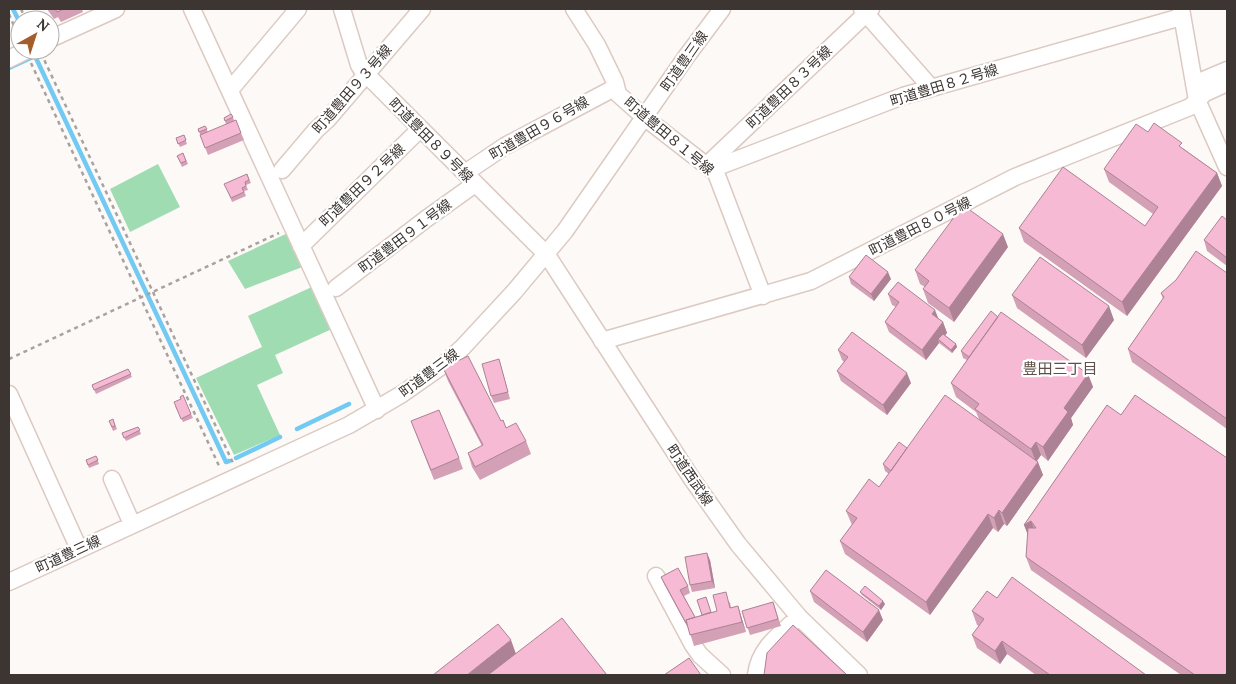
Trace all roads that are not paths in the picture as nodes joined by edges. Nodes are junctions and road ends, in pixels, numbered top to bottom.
1 (116, 9) edge
2 (192, 9) edge
3 (288, 9) edge
4 (298, 9) edge
5 (342, 9) edge
6 (422, 9) edge
7 (574, 9) edge
8 (722, 9) edge
9 (866, 10) edge
10 (1181, 13) edge
11 (60, 35) edge
12 (1227, 70) edge
13 (366, 75) junction
14 (230, 84) junction
15 (1227, 84) edge
16 (616, 87) junction
17 (929, 89) junction
18 (1196, 92) junction
19 (644, 117) junction
20 (420, 129) junction
21 (710, 167) junction
22 (1227, 167) edge
23 (282, 170) dead end
24 (470, 178) junction
25 (303, 244) junction
26 (547, 255) junction
27 (336, 288) dead end
28 (764, 296) junction
29 (602, 342) junction
30 (9, 394) edge
31 (376, 410) junction
32 (112, 479) dead end
33 (132, 524) junction
34 (79, 549) junction
35 (656, 576) dead end
36 (9, 582) edge
37 (799, 617) junction
38 (722, 675) edge
39 (756, 675) edge
40 (859, 675) edge

1 - 11 street
2 - 14 street
3 - 14 street
4 - 14 street
5 - 13 street, 町道豊田８９号線
6 - 13 street, 町道豊田９３号線
7 - 16 street, 町道豊田８１号線
8 - 19 street, 町道豊三線
9 - 17 street
9 - 21 street, 町道豊田８３号線
10 - 17 street, 町道豊田８２号線
10 - 18 street
12 - 18 street
13 - 20 street, 町道豊田８９号線
13 - 23 street, 町道豊田９３号線
14 - 25 street
15 - 18 street, 町道豊田８０号線
16 - 19 street, 町道豊田８１号線
16 - 24 street, 町道豊田９６号線
17 - 21 street, 町道豊田８２号線
18 - 22 street
18 - 28 street, 町道豊田８０号線
19 - 21 street, 町道豊田８１号線
19 - 26 street, 町道豊三線
20 - 24 street, 町道豊田８９号線
20 - 25 street, 町道豊田９２号線
21 - 28 street, 町道豊田８１号線
24 - 26 street, 町道豊田８９号線
24 - 27 street, 町道豊田９１号線
25 - 31 street
26 - 29 street, 町道西武線
26 - 31 street, 町道豊三線
28 - 29 street, 町道豊田８０号線
29 - 37 street, 町道西武線
30 - 34 street
31 - 33 street, 町道豊三線
32 - 33 street
33 - 34 street, 町道豊三線
34 - 36 street, 町道豊三線
35 - 38 street
37 - 39 street
37 - 40 street, 町道西武線

